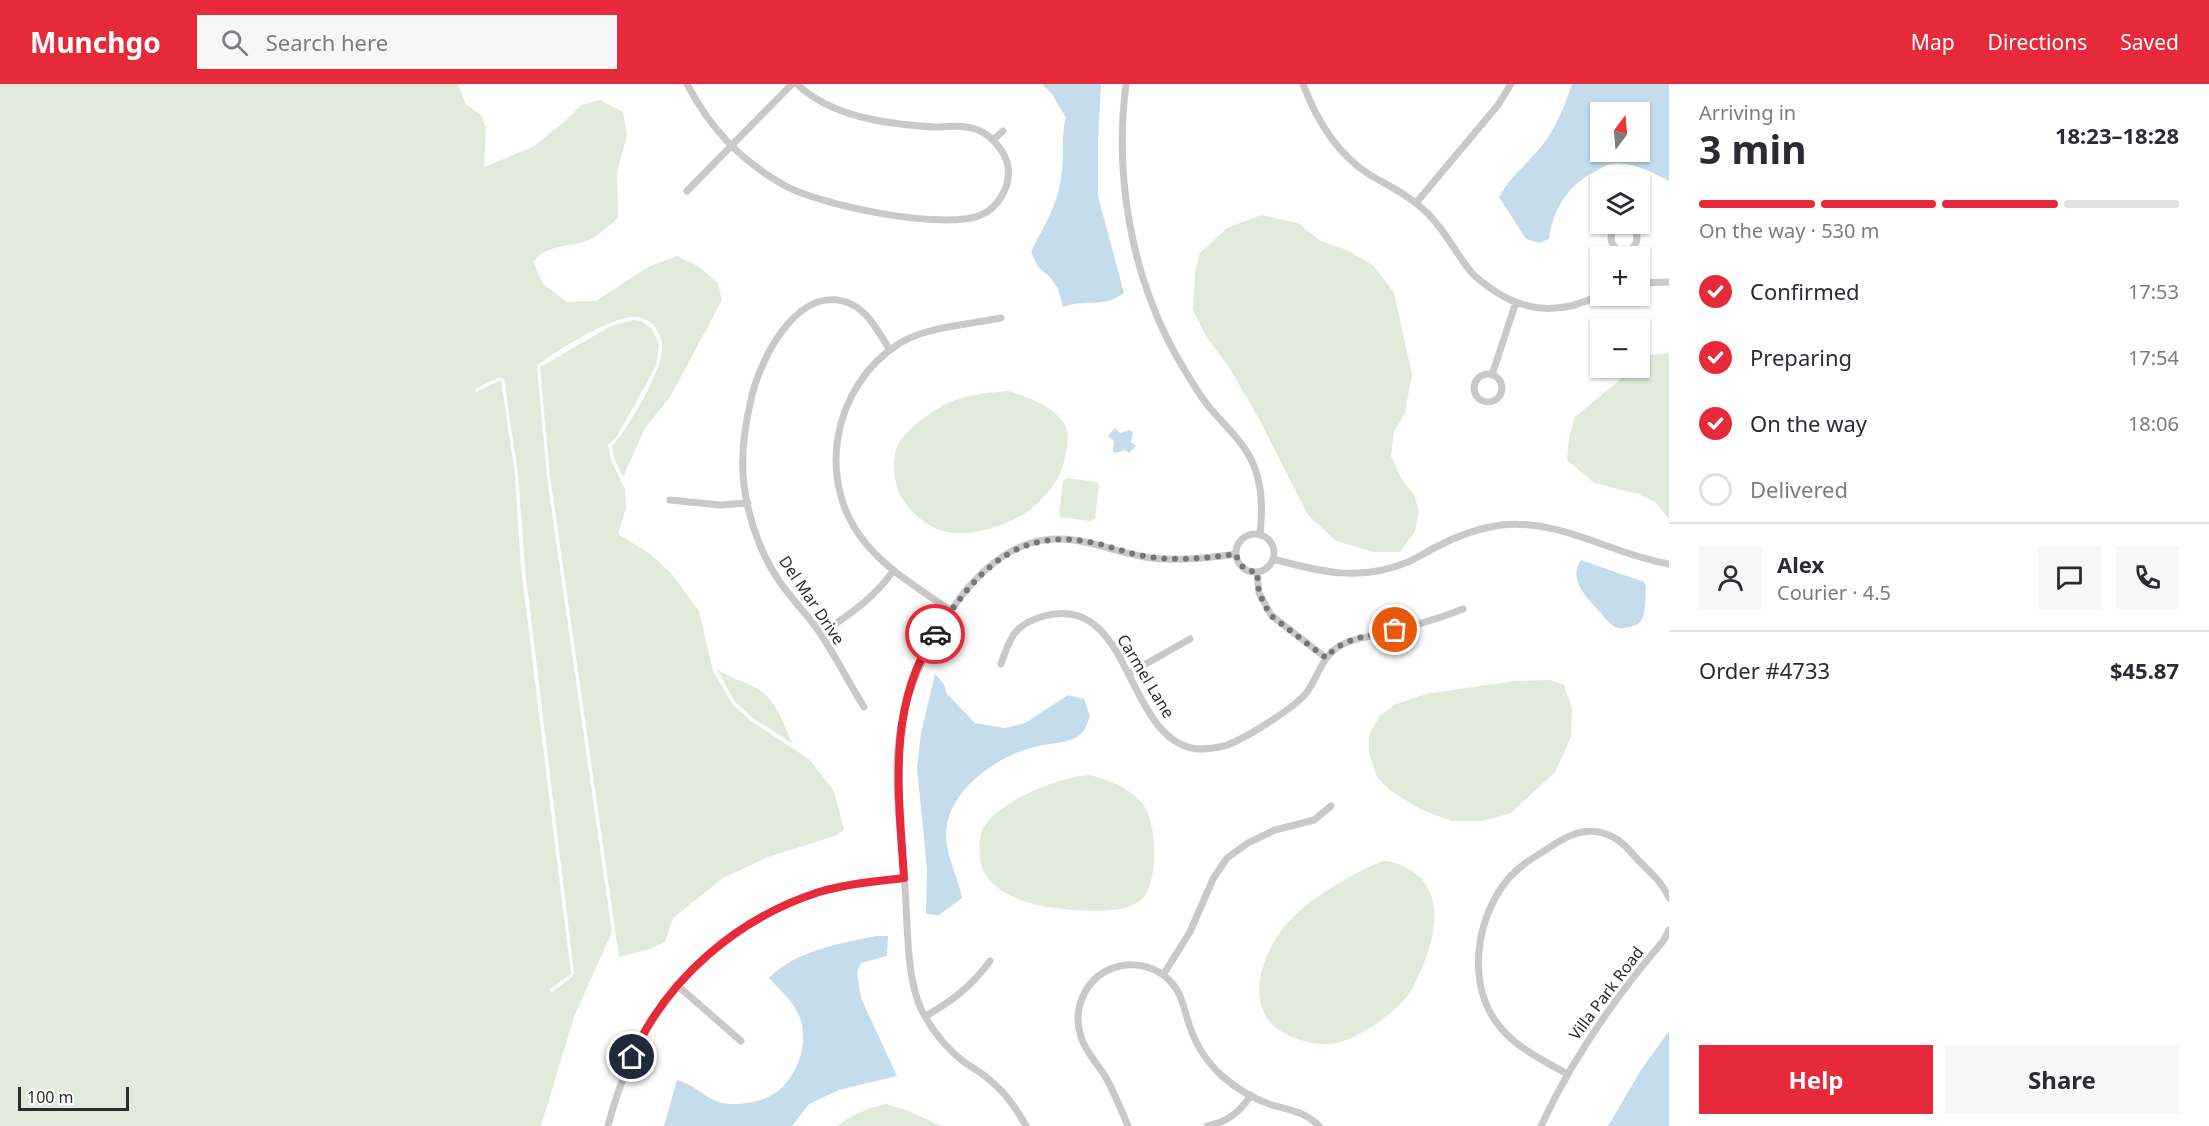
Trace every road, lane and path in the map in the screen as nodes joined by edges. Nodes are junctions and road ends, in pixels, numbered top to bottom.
1 (687, 84) edge
2 (792, 84) edge
3 (797, 84) edge
4 (1126, 84) edge
5 (1303, 84) edge
6 (1511, 84) edge
7 (1002, 131) dead end
8 (993, 140) junction
9 (730, 146) junction
10 (687, 190) dead end
11 (1416, 203) junction
12 (1669, 282) edge
13 (1650, 283) edge
14 (1590, 300) edge
15 (1516, 302) junction
16 (1001, 318) dead end
17 (890, 350) junction
18 (1492, 375) junction
19 (670, 500) dead end
20 (748, 503) junction
21 (1260, 535) junction
22 (1236, 554) junction
23 (1274, 559) junction
24 (1669, 564) edge
25 (894, 570) junction
26 (1257, 572) junction
27 (1463, 609) dead end
28 (951, 611) junction
29 (821, 634) junction
30 (1190, 639) dead end
31 (1326, 658) junction
32 (1001, 664) dead end
33 (1128, 674) junction
34 (864, 708) dead end
35 (1331, 806) dead end
36 (904, 878) junction
37 (1669, 898) edge
38 (1669, 930) edge
39 (990, 961) dead end
40 (1163, 975) junction
41 (678, 986) junction
42 (926, 1016) junction
43 (741, 1041) dead end
44 (1567, 1074) junction
45 (1251, 1095) junction
46 (608, 1126) edge
47 (1026, 1126) edge
48 (1128, 1126) edge
49 (1208, 1126) edge
50 (1318, 1126) edge
51 (1541, 1126) edge

1 - 9 street
2 - 9 street
3 - 8 street
4 - 21 street
5 - 11 street
6 - 11 street
7 - 8 street
8 - 9 street
9 - 10 street
11 - 15 street
12 - 13 street
14 - 15 street
15 - 18 street
16 - 17 street
17 - 20 street, Del Mar Drive
17 - 25 street
18 - 18 street
19 - 20 street
20 - 29 street, Del Mar Drive
21 - 22 street
21 - 23 street
22 - 26 street
22 - 28 street
23 - 24 street
23 - 26 street
25 - 28 street
25 - 29 street
26 - 31 street
27 - 31 street, Carmel Lane
28 - 36 street
29 - 34 street, Del Mar Drive
30 - 33 street
31 - 33 street, Carmel Lane
32 - 33 street, Carmel Lane
35 - 40 street
36 - 41 street
36 - 42 street
37 - 44 street
38 - 44 street, Villa Park Road
39 - 42 street
40 - 45 street
40 - 48 street
41 - 43 street
41 - 46 street
42 - 47 street
44 - 51 street, Villa Park Road
45 - 49 street
45 - 50 street

